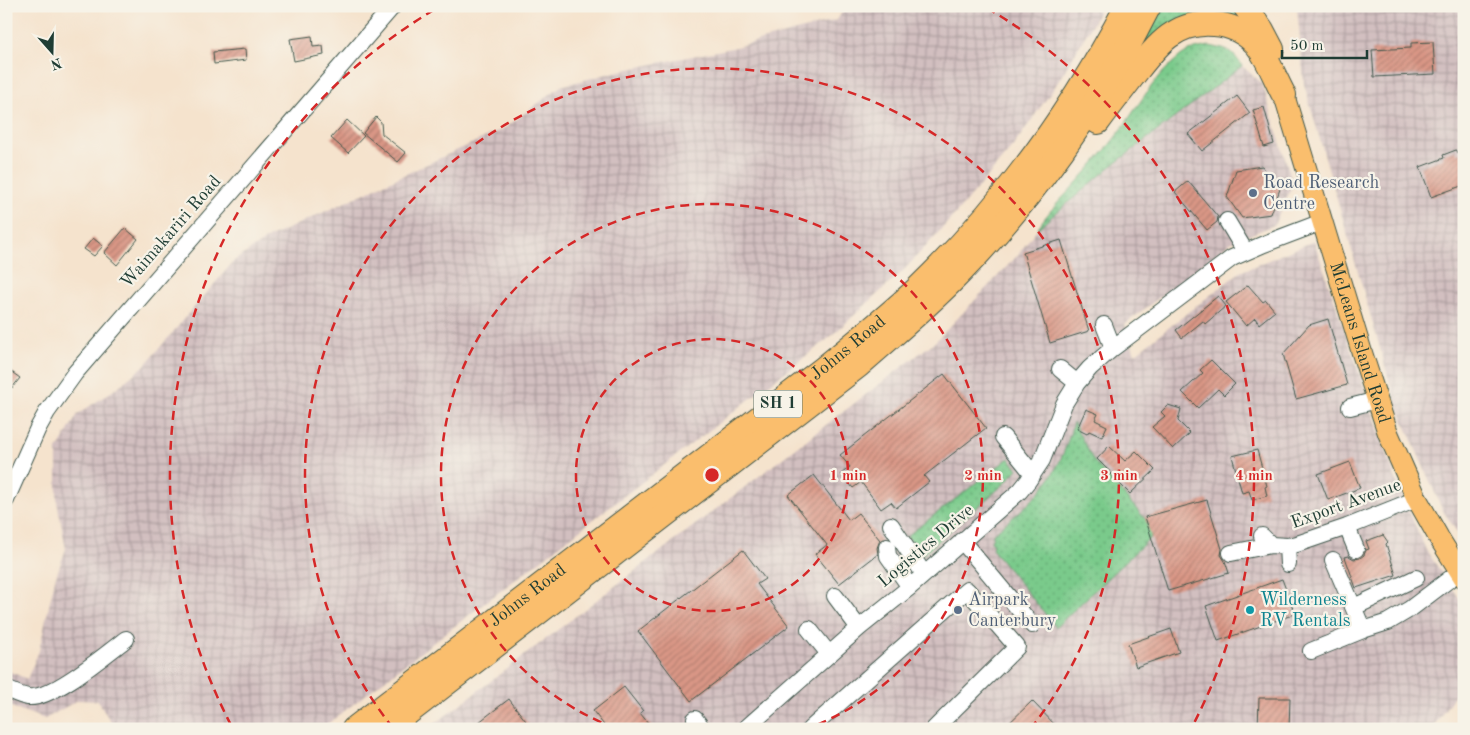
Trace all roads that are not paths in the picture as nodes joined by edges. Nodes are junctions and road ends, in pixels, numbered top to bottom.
1 (393, 6) edge
2 (1127, 6) edge
3 (1149, 6) edge
4 (1245, 6) edge
5 (1284, 95) junction
6 (1227, 221) dead end
7 (1322, 222) junction
8 (1245, 252) junction
9 (1104, 325) dead end
10 (1113, 348) junction
11 (858, 366) junction
12 (1060, 369) dead end
13 (1077, 382) junction
14 (1377, 400) junction
15 (1350, 407) dead end
16 (1003, 437) dead end
17 (1033, 474) junction
18 (6, 500) edge
19 (1417, 500) junction
20 (892, 525) dead end
21 (1347, 527) junction
22 (962, 541) junction
23 (1273, 543) junction
24 (887, 547) dead end
25 (1356, 549) dead end
26 (1231, 553) dead end
27 (1333, 560) dead end
28 (1288, 564) dead end
29 (924, 574) junction
30 (1461, 575) edge
31 (1416, 578) dead end
32 (910, 586) junction
33 (835, 596) dead end
34 (1354, 607) junction
35 (1032, 625) dead end
36 (809, 628) dead end
37 (859, 628) junction
38 (1363, 630) junction
39 (126, 639) dead end
40 (1311, 652) dead end
41 (829, 654) junction
42 (6, 689) edge
43 (354, 729) edge
44 (387, 729) edge
45 (744, 729) edge
46 (810, 729) edge
47 (934, 729) edge

1 - 18 street, Waimakariri Road
2 - 43 highway, Johns Road / SH 1
3 - 11 highway, Johns Road / SH 1
4 - 5 highway
5 - 7 main road, McLeans Island Road
5 - 11 highway
6 - 8 street
7 - 8 street, Logistics Drive
7 - 14 main road, McLeans Island Road
8 - 10 street, Logistics Drive
9 - 10 street
10 - 13 street, Logistics Drive
11 - 44 highway, Johns Road / SH 1
12 - 13 street
13 - 17 street, Logistics Drive
14 - 15 street
14 - 19 main road, McLeans Island Road
16 - 17 street
17 - 22 street, Logistics Drive
19 - 21 street, Export Avenue
19 - 30 main road, McLeans Island Road
20 - 29 street
21 - 23 street, Export Avenue
21 - 25 street
22 - 29 street, Logistics Drive
22 - 35 street
23 - 26 street, Export Avenue
23 - 28 street
24 - 32 street
27 - 34 street
29 - 32 street, Logistics Drive
30 - 38 street
31 - 34 street
32 - 37 street, Logistics Drive
33 - 37 street
34 - 38 street
36 - 41 street
37 - 41 street, Logistics Drive
38 - 40 street
39 - 42 street
41 - 45 street, Logistics Drive
46 - 47 street

